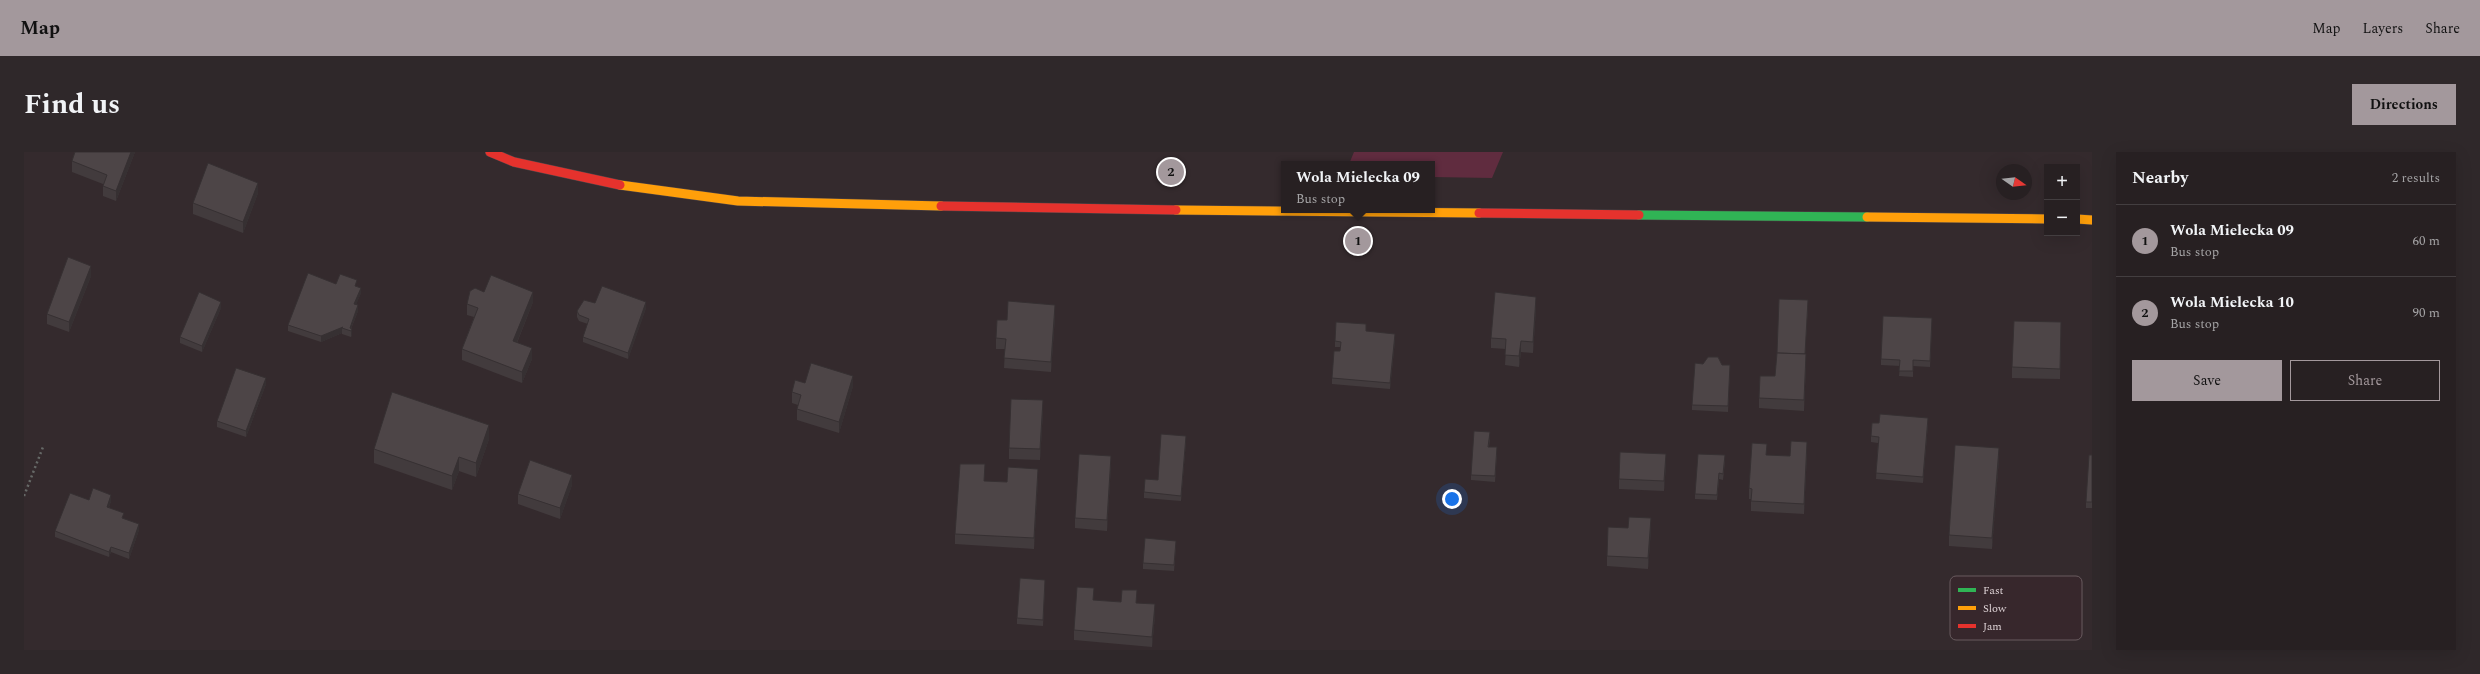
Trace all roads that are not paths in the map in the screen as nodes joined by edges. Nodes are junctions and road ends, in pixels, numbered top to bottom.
1 (490, 152) edge
2 (1281, 212) edge
3 (1431, 213) edge
4 (2044, 219) edge
5 (2080, 219) edge
6 (2092, 220) edge

1 - 2 street
3 - 4 street
5 - 6 street

